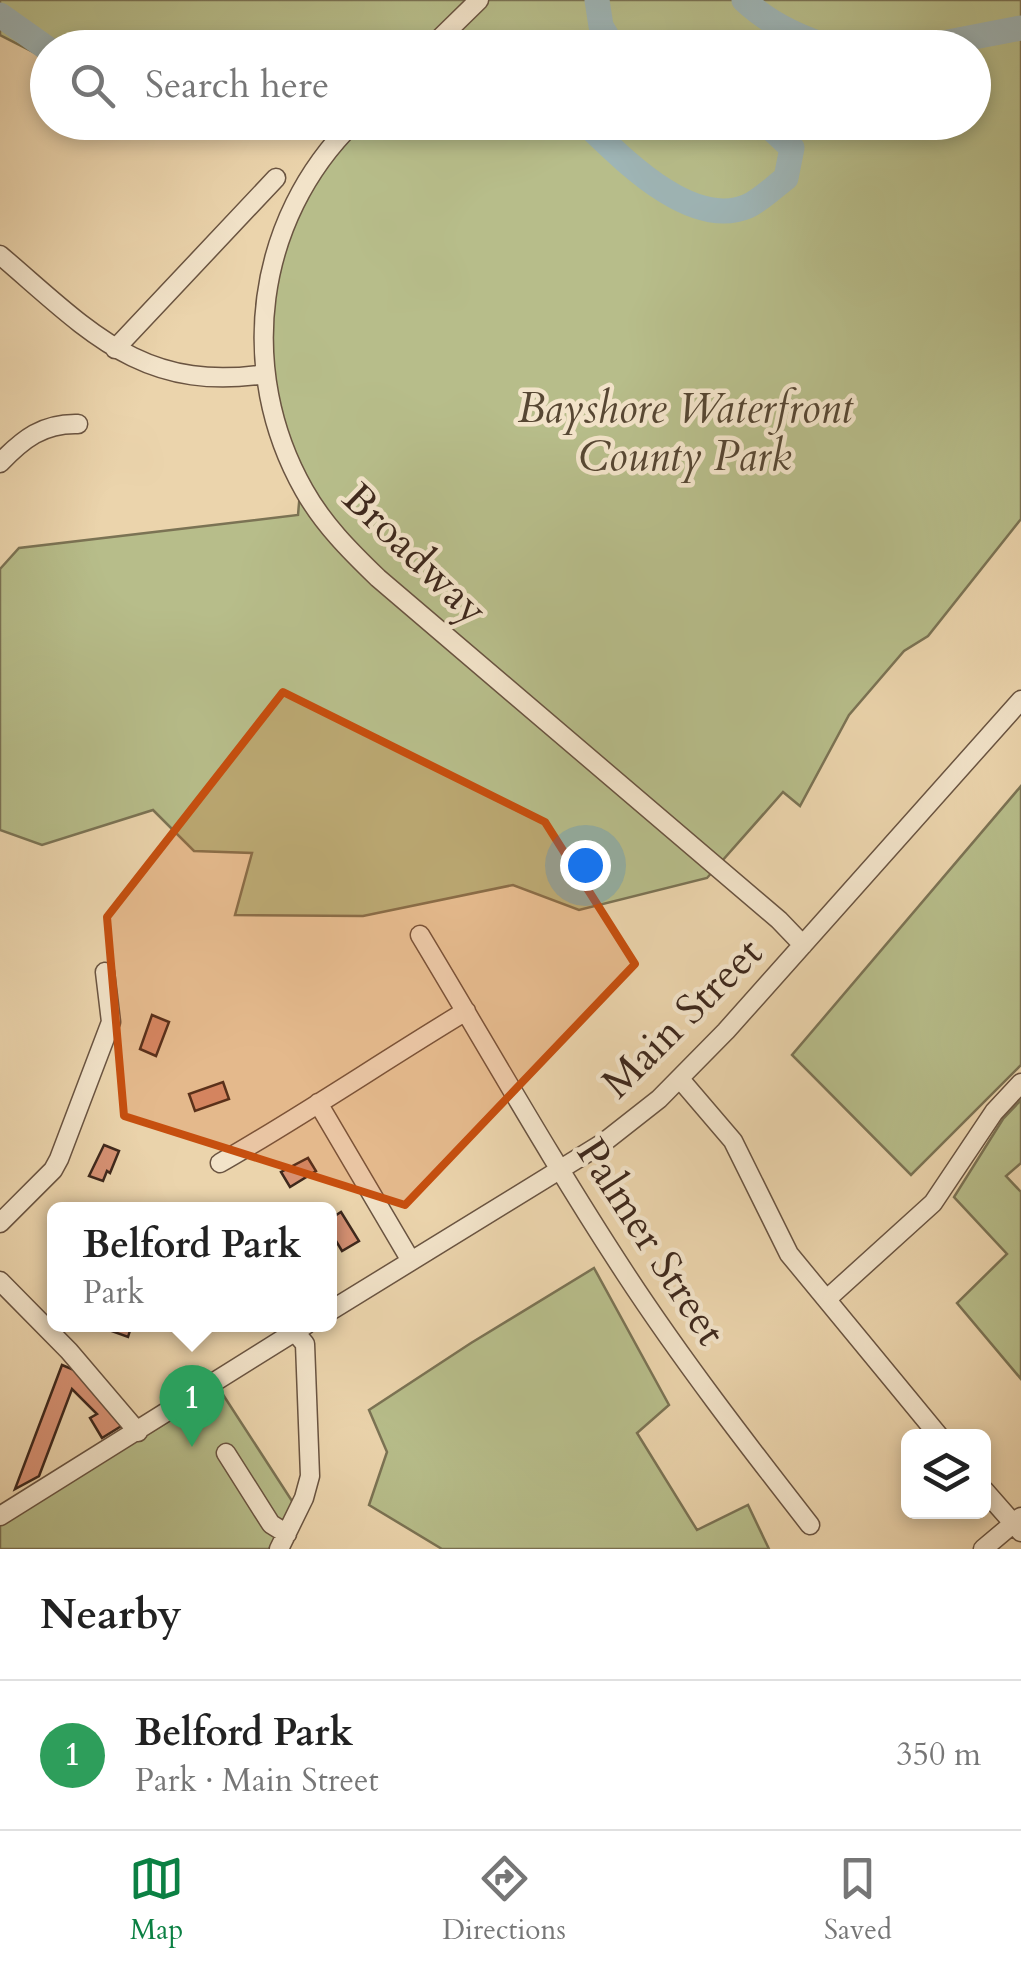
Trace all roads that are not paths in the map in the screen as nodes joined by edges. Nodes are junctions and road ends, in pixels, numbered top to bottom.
1 (479, 0) edge
2 (448, 30) edge
3 (338, 140) edge
4 (276, 178) dead end
5 (0, 255) edge
6 (114, 349) junction
7 (265, 374) junction
8 (78, 424) dead end
9 (0, 463) edge
10 (1021, 700) edge
11 (420, 934) dead end
12 (803, 944) junction
13 (105, 972) dead end
14 (466, 1011) junction
15 (680, 1079) junction
16 (1021, 1083) edge
17 (318, 1104) junction
18 (220, 1163) dead end
19 (560, 1170) junction
20 (0, 1223) edge
21 (410, 1261) junction
22 (0, 1281) edge
23 (827, 1299) junction
24 (337, 1307) edge
25 (47, 1329) edge
26 (50, 1332) edge
27 (295, 1332) edge
28 (302, 1332) edge
29 (933, 1429) edge
30 (138, 1432) junction
31 (226, 1452) dead end
32 (991, 1497) edge
33 (0, 1516) edge
34 (1018, 1524) edge
35 (810, 1525) dead end
36 (283, 1541) edge
37 (983, 1549) edge

1 - 2 street
3 - 7 street, Broadway
4 - 6 street
5 - 6 street
6 - 7 street
7 - 12 street, Broadway
8 - 9 street
10 - 12 street, Main Street
11 - 14 street, Palmer Street
12 - 15 street, Main Street
13 - 20 street
14 - 17 street
14 - 19 street, Palmer Street
15 - 19 street, Main Street
15 - 23 street
16 - 23 street
17 - 18 street
17 - 21 street
19 - 21 street, Main Street
19 - 35 street, Palmer Street
21 - 24 street, Main Street
22 - 25 street
23 - 29 street
26 - 30 street
27 - 30 street
28 - 36 street
30 - 33 street
31 - 36 street
32 - 34 street
34 - 37 street

